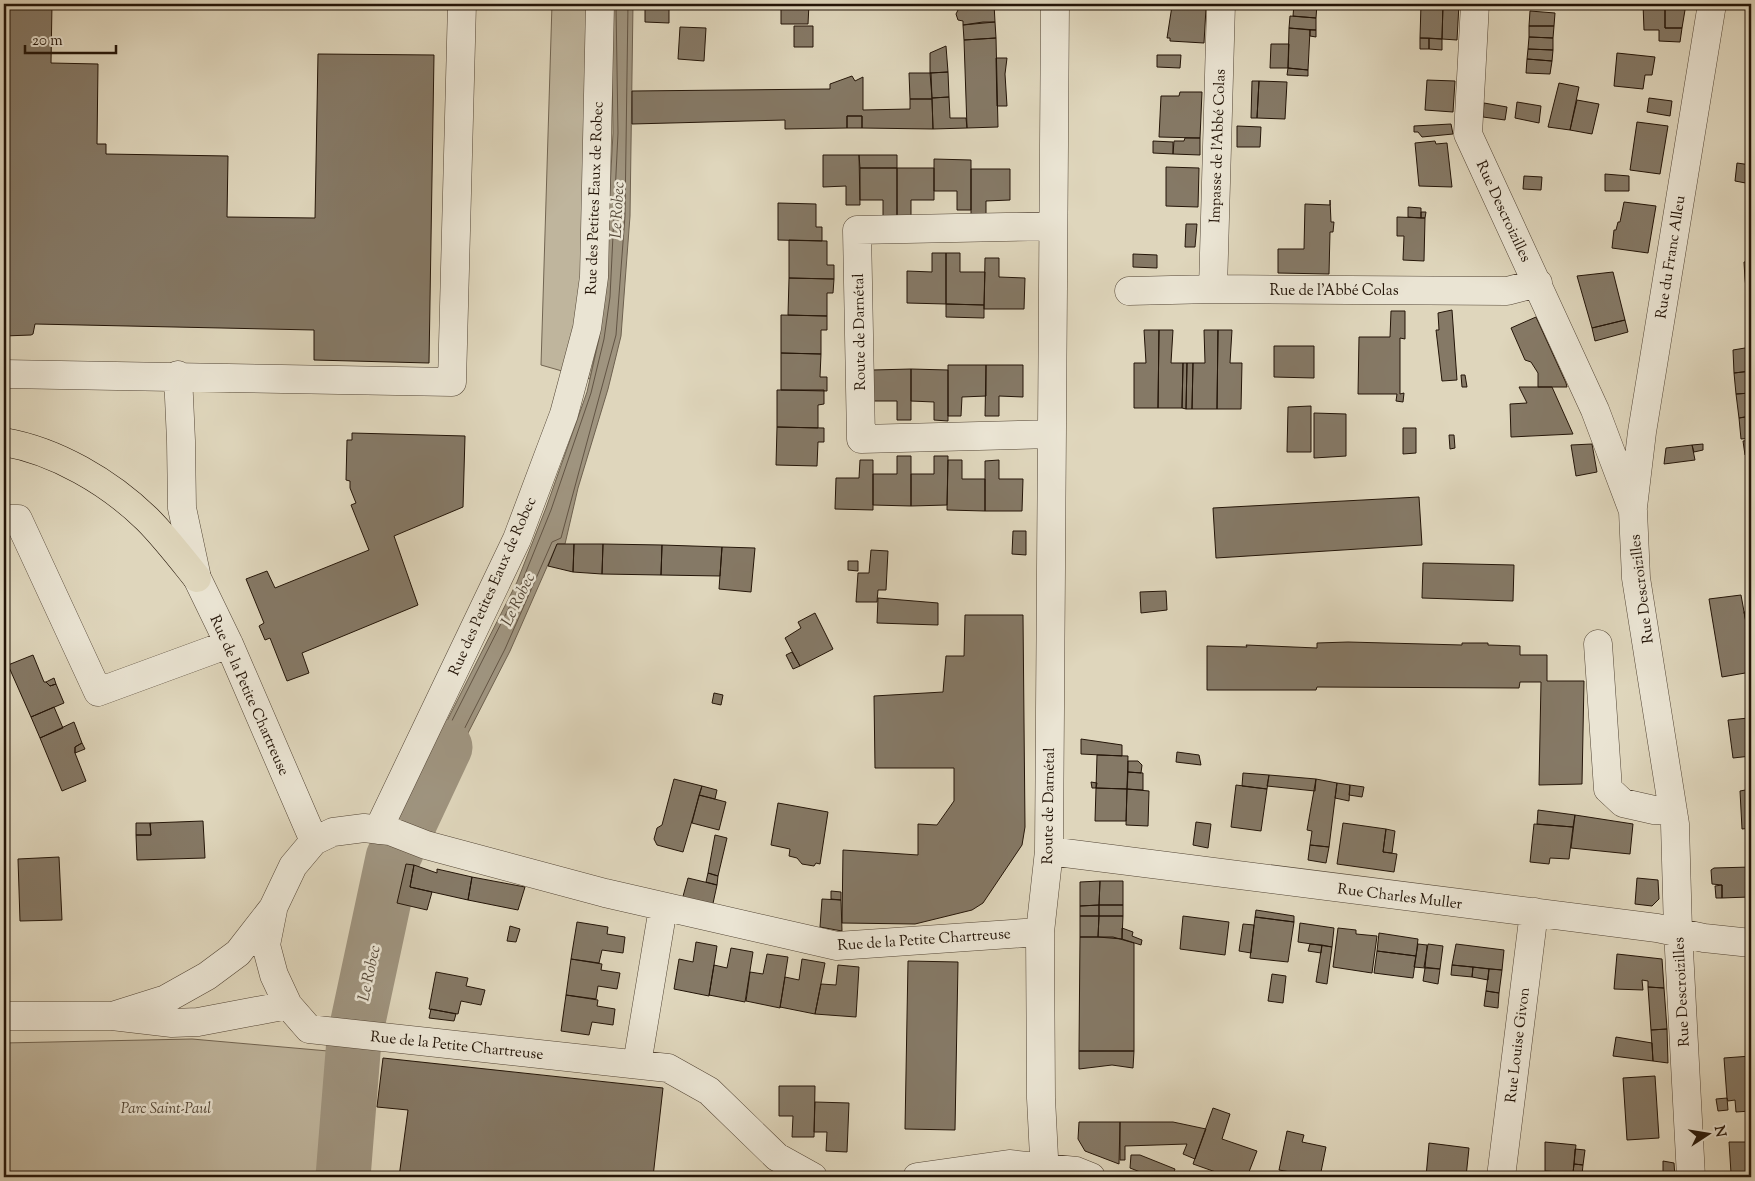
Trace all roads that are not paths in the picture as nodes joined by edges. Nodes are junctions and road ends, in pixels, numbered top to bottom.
1 (462, 4) edge
2 (600, 4) edge
3 (1055, 4) edge
4 (1221, 4) edge
5 (1475, 4) edge
6 (1712, 4) edge
7 (1053, 226) junction
8 (1538, 283) junction
9 (1213, 289) junction
10 (1129, 291) dead end
11 (4, 374) edge
12 (178, 375) junction
13 (1052, 434) junction
14 (4, 442) edge
15 (1633, 511) junction
16 (4, 519) edge
17 (197, 578) junction
18 (229, 644) junction
19 (1598, 644) dead end
20 (1673, 811) junction
21 (384, 831) junction
22 (314, 841) junction
23 (1049, 852) junction
24 (273, 908) junction
25 (663, 908) junction
26 (1534, 912) junction
27 (1678, 931) junction
28 (1040, 932) junction
29 (1751, 943) edge
30 (288, 1005) junction
31 (4, 1016) edge
32 (112, 1016) junction
33 (638, 1064) junction
34 (1045, 1173) edge
35 (813, 1177) edge
36 (917, 1177) edge
37 (1091, 1177) edge
38 (1501, 1177) edge
39 (1691, 1177) edge

1 - 12 street
2 - 21 street, Rue des Petites Eaux de Robec
3 - 7 street, Route de Darnétal
4 - 9 street, Impasse de l'Abbé Colas
5 - 8 street, Rue Descroizilles
6 - 15 street, Rue du Franc Alleu
7 - 13 street, Route de Darnétal
7 - 13 street, Route de Darnétal
8 - 9 street, Rue de l'Abbé Colas
8 - 15 street, Rue Descroizilles
9 - 10 street, Rue de l'Abbé Colas
11 - 12 street
12 - 17 street, Rue de la Petite Chartreuse
13 - 23 street, Route de Darnétal
14 - 17 highway
15 - 20 street, Rue Descroizilles
16 - 18 street
17 - 18 street, Rue de la Petite Chartreuse
18 - 22 street, Rue de la Petite Chartreuse
19 - 20 street
20 - 27 street, Rue Descroizilles
21 - 22 street, Rue de la Petite Chartreuse
21 - 25 street, Rue de la Petite Chartreuse
22 - 24 street, Rue de la Petite Chartreuse
23 - 26 street, Rue Charles Muller
23 - 28 street, Route de Darnétal
24 - 30 street, Rue de la Petite Chartreuse
24 - 32 street, Rue de la Petite Chartreuse
25 - 28 street, Rue de la Petite Chartreuse
25 - 33 street
26 - 27 street, Rue Charles Muller
26 - 38 street, Rue Louise Givon
27 - 29 street, Rue Charles Muller
27 - 39 street, Rue Descroizilles
28 - 34 street, Route de Darnétal
30 - 32 street, Rue de la Petite Chartreuse
30 - 33 street, Rue de la Petite Chartreuse
31 - 32 street, Rue de la Petite Chartreuse
33 - 35 street, Rue de la Petite Chartreuse
34 - 36 street
34 - 37 street

